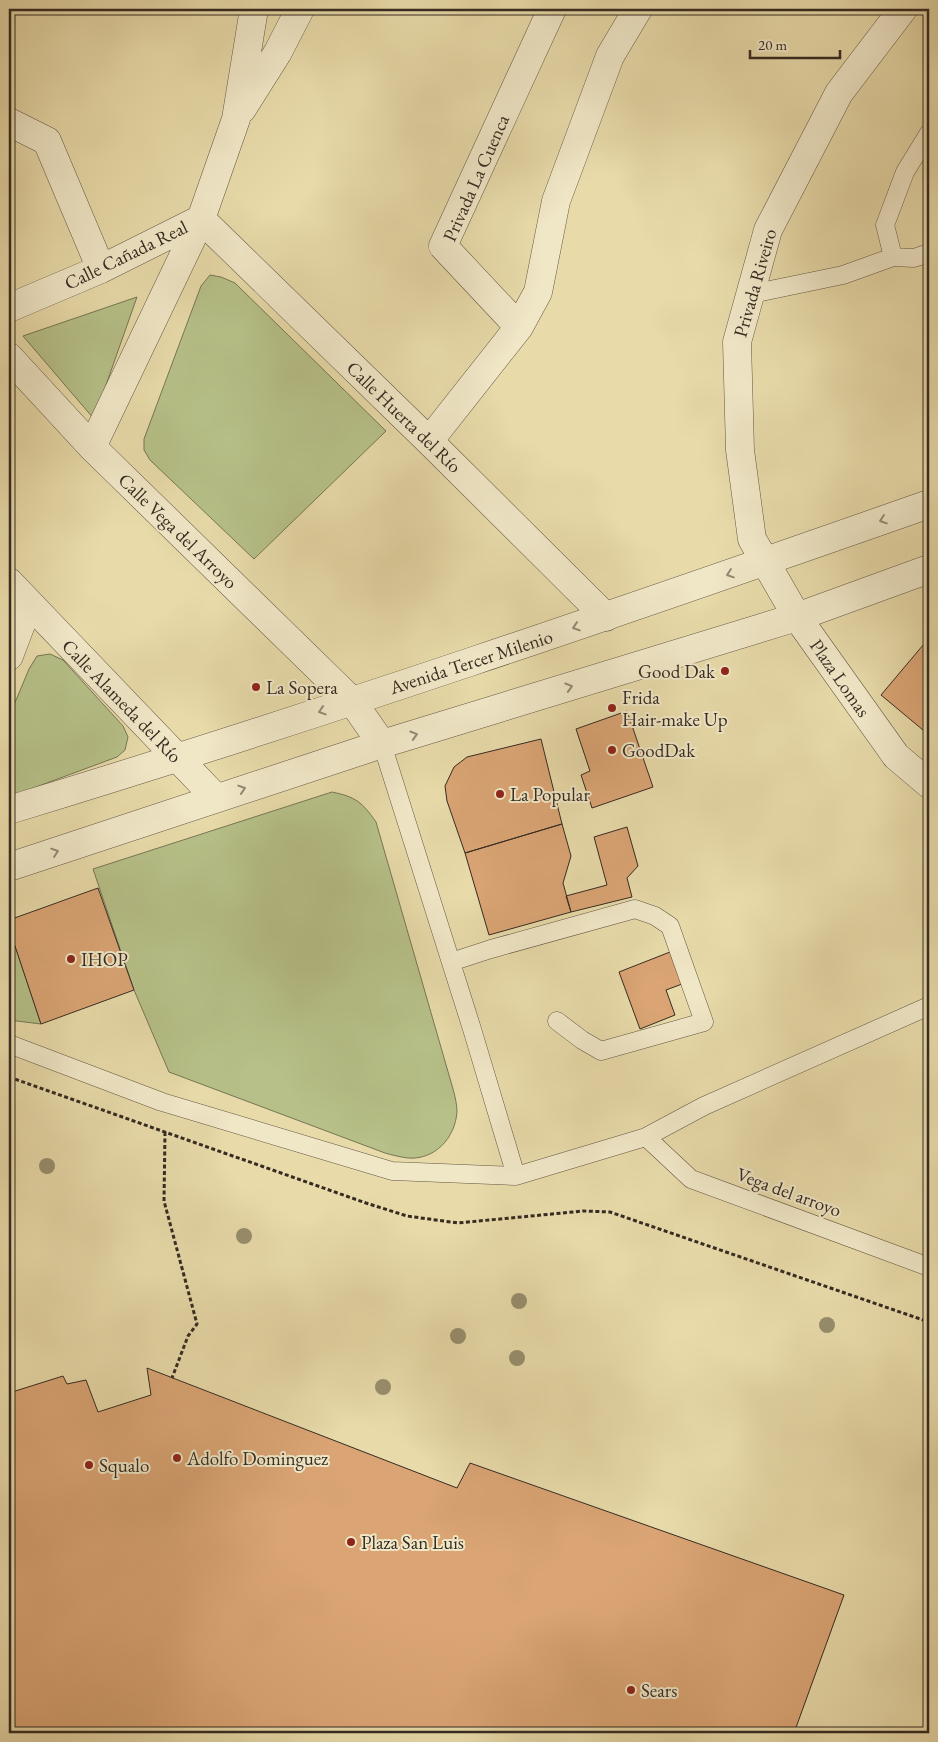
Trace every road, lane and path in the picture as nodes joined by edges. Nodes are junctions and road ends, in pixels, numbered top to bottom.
1 (254, 9) edge
2 (300, 9) edge
3 (552, 9) edge
4 (638, 9) edge
5 (903, 9) edge
6 (236, 119) junction
7 (9, 122) edge
8 (929, 133) edge
9 (201, 219) junction
10 (929, 253) edge
11 (893, 256) junction
12 (101, 269) junction
13 (751, 294) junction
14 (9, 308) edge
15 (519, 327) junction
16 (9, 357) edge
17 (429, 441) junction
18 (92, 447) junction
19 (929, 504) edge
20 (765, 561) junction
21 (929, 569) edge
22 (15, 590) edge
23 (606, 617) junction
24 (796, 617) junction
25 (9, 656) edge
26 (352, 701) junction
27 (382, 744) junction
28 (178, 758) junction
29 (929, 784) edge
30 (216, 798) junction
31 (9, 810) edge
32 (9, 868) edge
33 (450, 962) junction
34 (929, 1006) edge
35 (557, 1021) dead end
36 (9, 1044) edge
37 (9, 1077) edge
38 (165, 1132) junction
39 (646, 1137) junction
40 (516, 1176) junction
41 (929, 1267) edge
42 (929, 1322) edge
43 (172, 1378) dead end

1 - 6 street, Calle Cañada Real
2 - 6 street, Calle Cañada Real
3 - 15 street, Privada La Cuenca
4 - 15 street
5 - 13 street, Privada Riveiro
6 - 9 street, Calle Cañada Real
7 - 12 street
8 - 11 lane
9 - 12 street, Calle Cañada Real
9 - 17 street, Calle Huerta del Río
9 - 18 street
10 - 11 lane
11 - 13 lane
12 - 14 street, Calle Cañada Real
13 - 20 street, Privada Riveiro
15 - 17 street
16 - 18 street, Calle Vega del Arroyo
17 - 23 street, Calle Huerta del Río
18 - 26 street, Calle Vega del Arroyo
19 -> 20 street, Avenida Tercer Milenio
20 -> 23 street, Avenida Tercer Milenio
20 - 24 street, Plaza Lomas
21 - 24 street
22 - 25 street, Calle Alameda del Río
22 - 28 street, Calle Alameda del Río
23 -> 26 street, Avenida Tercer Milenio
27 -> 24 street
24 - 29 street, Plaza Lomas
26 - 27 street, Calle Vega del Arroyo
26 -> 28 street, Avenida Tercer Milenio
30 -> 27 street
27 - 33 lane
28 - 30 street, Calle Alameda del Río
28 - 31 street, Avenida Tercer Milenio
32 -> 30 street
33 - 35 lane
33 - 40 lane
34 - 39 lane
36 - 40 lane
37 - 38 path
38 - 42 path
38 - 43 path
39 - 40 lane
39 - 41 lane, Vega del arroyo

